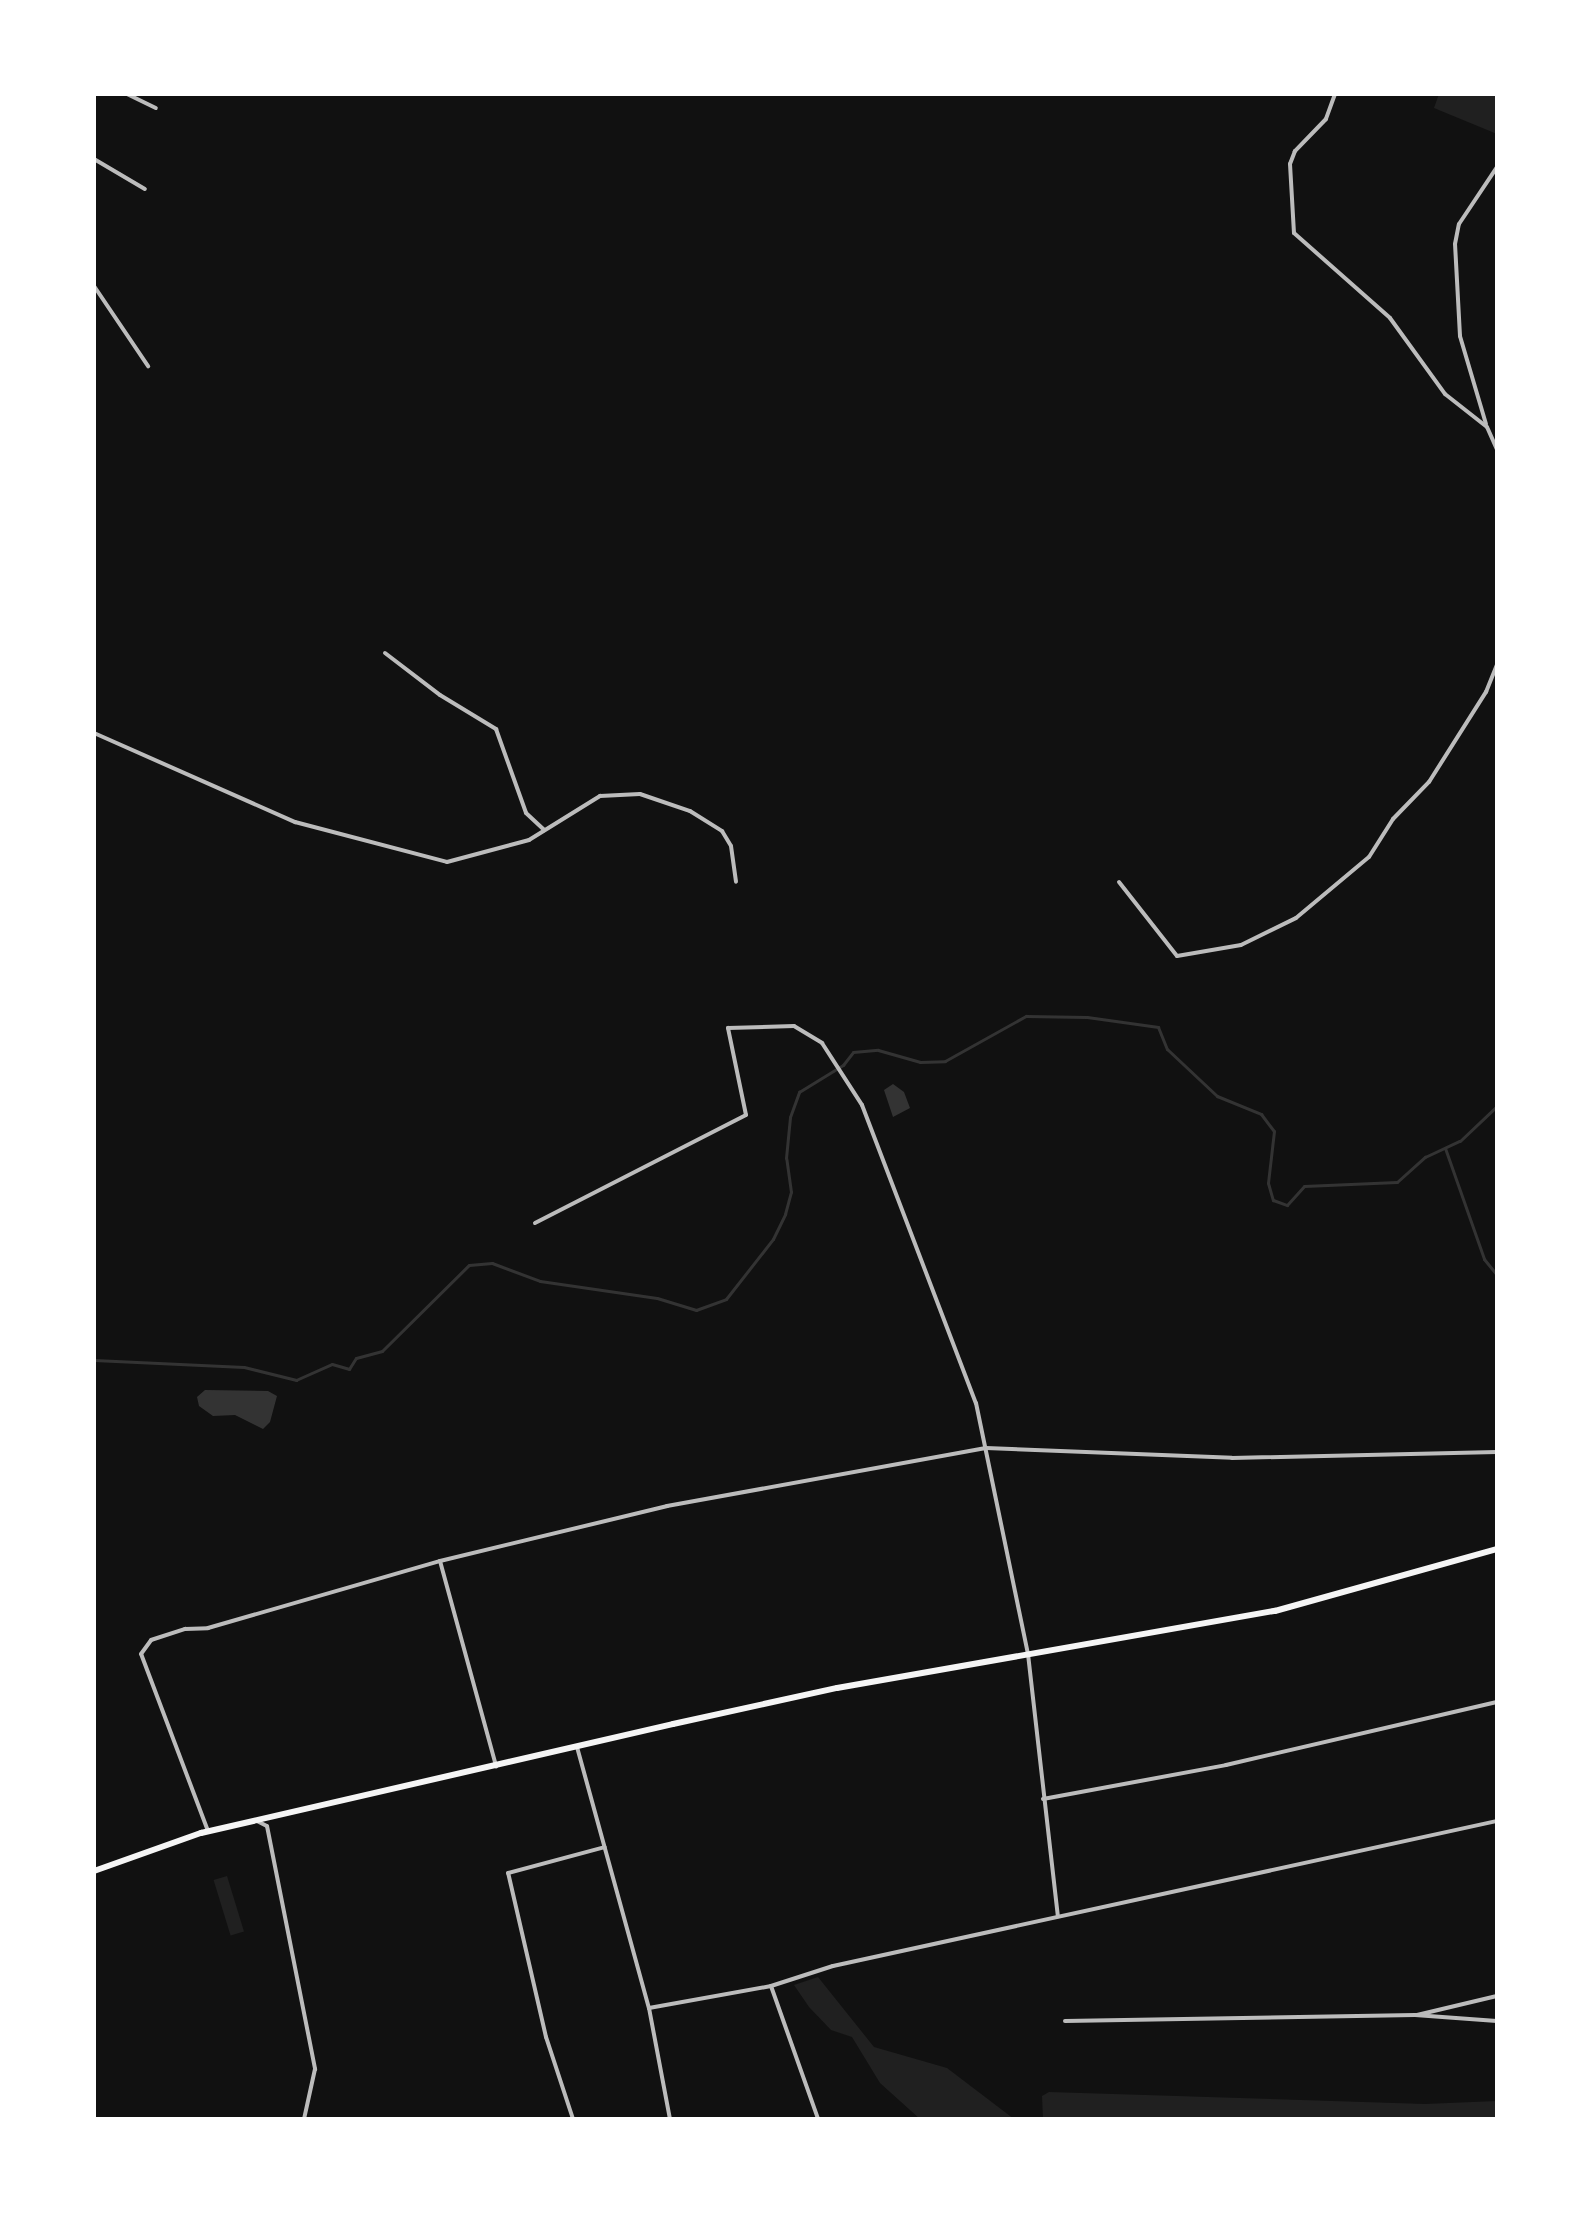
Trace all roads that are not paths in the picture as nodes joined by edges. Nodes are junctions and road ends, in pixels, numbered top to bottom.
1 (127, 94) edge
2 (1335, 94) edge
3 (156, 108) dead end
4 (94, 159) edge
5 (1497, 167) edge
6 (145, 189) dead end
7 (94, 286) edge
8 (148, 366) dead end
9 (1487, 427) junction
10 (1497, 449) edge
11 (385, 653) dead end
12 (1497, 665) edge
13 (94, 733) edge
14 (544, 830) junction
15 (736, 882) dead end
16 (1119, 882) dead end
17 (535, 1223) dead end
18 (986, 1448) junction
19 (1497, 1452) edge
20 (1497, 1549) edge
21 (440, 1561) junction
22 (1028, 1654) junction
23 (1497, 1702) edge
24 (577, 1747) junction
25 (496, 1766) junction
26 (1043, 1799) junction
27 (257, 1820) junction
28 (1497, 1821) edge
29 (208, 1831) junction
30 (605, 1847) junction
31 (94, 1871) edge
32 (1058, 1916) junction
33 (771, 1986) junction
34 (1497, 1996) edge
35 (649, 2008) junction
36 (1415, 2015) junction
37 (1065, 2021) dead end
38 (1497, 2021) edge
39 (304, 2119) edge
40 (573, 2119) edge
41 (670, 2119) edge
42 (818, 2119) edge

1 - 3 street
2 - 9 street
4 - 6 street
5 - 9 street
7 - 8 street
9 - 10 street
11 - 14 street
12 - 16 street
13 - 14 street
14 - 15 street
17 - 18 street
18 - 19 street
18 - 21 street
18 - 22 street
20 - 22 main road
21 - 25 street
21 - 29 street
22 - 24 main road
22 - 26 street
23 - 26 street
24 - 25 main road
24 - 30 street
25 - 27 main road
26 - 32 street
27 - 29 main road
27 - 39 street
28 - 32 street
29 - 31 main road
30 - 35 street
30 - 40 street
32 - 33 street
33 - 35 street
33 - 42 street
34 - 36 street
35 - 41 street
36 - 37 street
36 - 38 street

